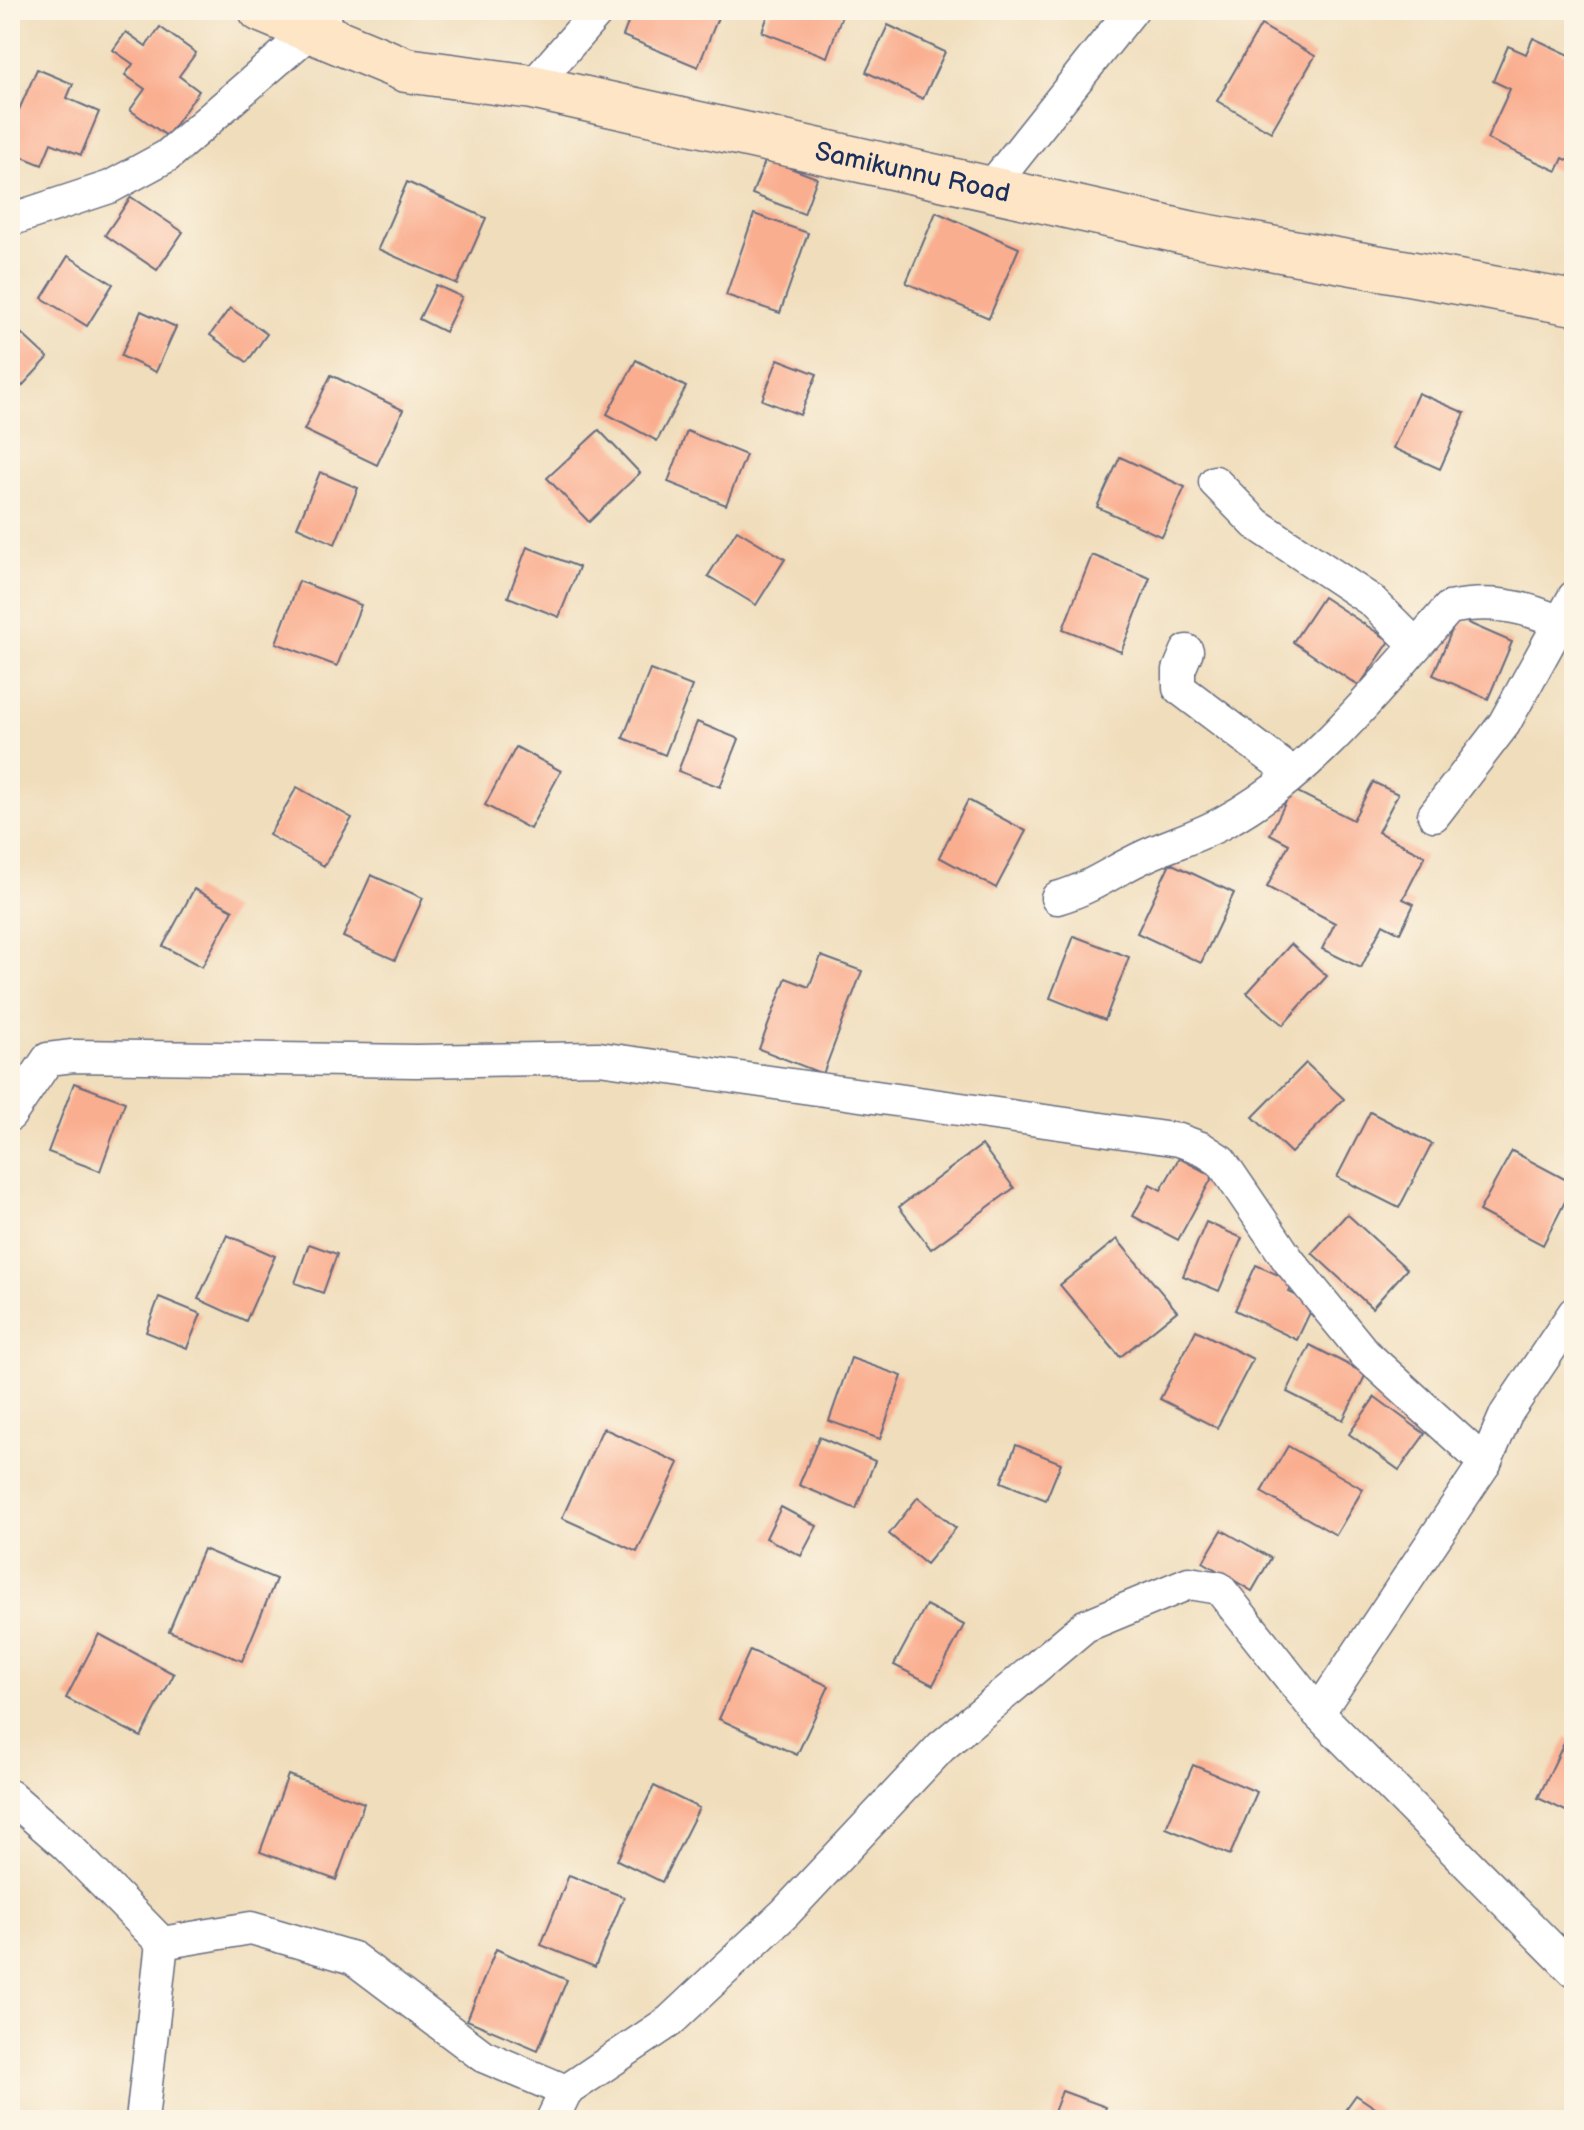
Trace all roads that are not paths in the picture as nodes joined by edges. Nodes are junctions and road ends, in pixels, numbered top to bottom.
1 (261, 10) edge
2 (599, 10) edge
3 (1132, 10) edge
4 (320, 20) edge
5 (532, 87) junction
6 (991, 187) junction
7 (10, 220) edge
8 (1574, 303) edge
9 (1215, 482) dead end
10 (1566, 610) edge
11 (1416, 645) junction
12 (1187, 651) dead end
13 (1292, 773) junction
14 (1434, 815) dead end
15 (1057, 898) dead end
16 (10, 1115) edge
17 (1574, 1313) edge
18 (1485, 1463) junction
19 (1318, 1713) junction
20 (10, 1796) edge
21 (162, 1943) junction
22 (1574, 1971) edge
23 (566, 2091) junction
24 (142, 2120) edge
25 (552, 2120) edge

1 - 4 main road, Samikunnu Road
2 - 5 street
3 - 6 street
4 - 5 main road, Samikunnu Road
4 - 7 street
5 - 6 main road, Samikunnu Road
6 - 8 main road, Samikunnu Road
9 - 11 street
10 - 11 street
10 - 14 street
11 - 13 street
12 - 13 street
13 - 15 street
16 - 18 street
17 - 18 street
18 - 19 street
19 - 22 street
19 - 23 street
20 - 21 street
21 - 23 street
21 - 24 street
23 - 25 street

